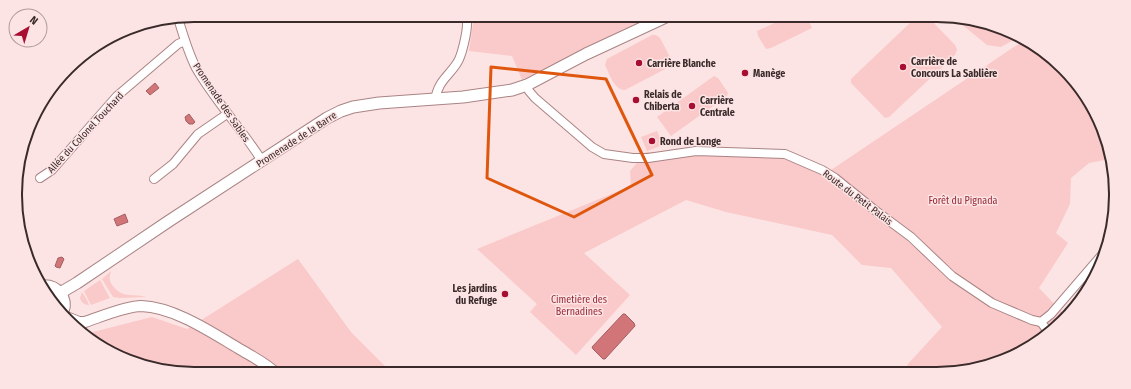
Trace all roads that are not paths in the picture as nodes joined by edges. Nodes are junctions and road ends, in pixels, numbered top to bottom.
1 (179, 22) edge
2 (468, 22) edge
3 (655, 22) edge
4 (185, 41) junction
5 (528, 85) junction
6 (435, 100) junction
7 (227, 114) junction
8 (262, 161) junction
9 (40, 178) dead end
10 (154, 179) dead end
11 (1095, 263) edge
12 (48, 286) edge
13 (60, 293) junction
14 (64, 307) edge
15 (79, 322) edge
16 (1041, 322) junction
17 (1045, 328) edge
18 (266, 367) edge

1 - 4 street, Promenade des Sables
2 - 6 street
3 - 5 main road, Promenade de la Barre
4 - 7 street, Promenade des Sables
4 - 9 street, Allée du Colonel Touchard
5 - 6 main road, Promenade de la Barre
5 - 16 street, Route du Petit Palais
6 - 8 main road, Promenade de la Barre
7 - 8 street, Promenade des Sables
7 - 10 street
8 - 13 main road, Promenade de la Barre
11 - 16 street
12 - 13 main road
13 - 14 main road
15 - 18 street
16 - 17 street

